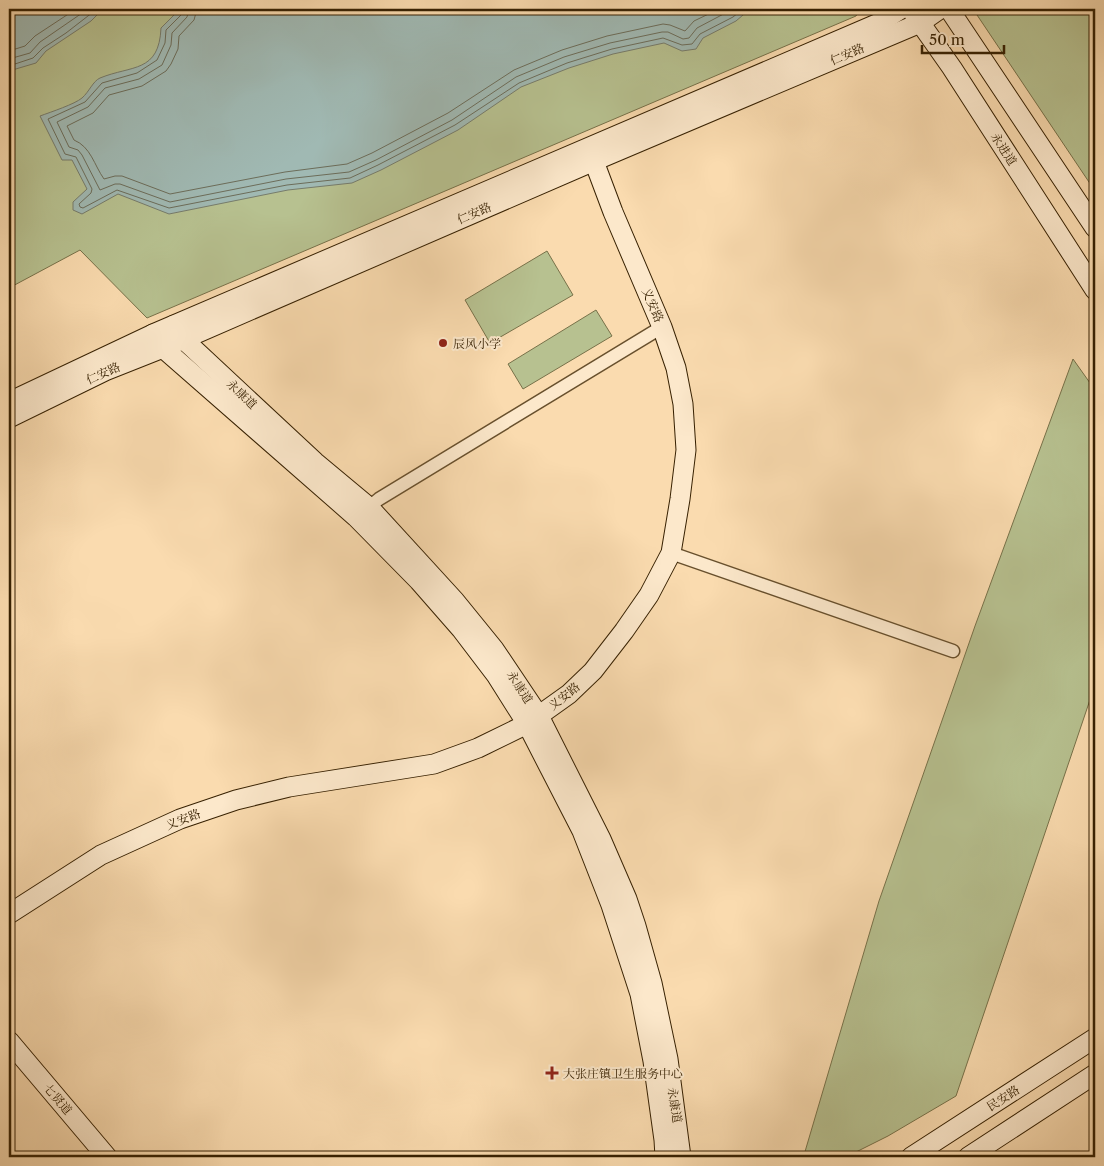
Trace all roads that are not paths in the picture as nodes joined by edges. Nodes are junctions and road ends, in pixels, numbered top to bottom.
1 (900, 9) edge
2 (940, 9) edge
3 (949, 9) edge
4 (915, 16) edge
5 (592, 154) junction
6 (1095, 228) edge
7 (1095, 290) edge
8 (662, 327) junction
9 (179, 332) junction
10 (158, 341) junction
11 (9, 402) edge
12 (9, 418) edge
13 (362, 512) junction
14 (671, 553) junction
15 (953, 651) dead end
16 (533, 720) junction
17 (9, 914) edge
18 (1095, 1038) edge
19 (9, 1041) edge
20 (1095, 1074) edge
21 (107, 1157) edge
22 (665, 1157) edge
23 (681, 1157) edge
24 (911, 1157) edge
25 (968, 1157) edge

1 - 5 street, 仁安路
2 - 4 street, 仁安路
3 - 6 street
4 - 5 street, 仁安路
4 - 7 street, 永进道
5 - 8 street, 义安路
5 - 9 street, 仁安路
8 - 13 street
8 - 14 street, 义安路
9 - 10 street, 仁安路
9 - 13 street, 永康道
10 - 11 street, 仁安路
10 - 12 street, 仁安路
10 - 13 street, 永康道
13 - 16 street, 永康道
14 - 15 street
14 - 16 street, 义安路
16 - 17 street, 义安路
16 - 22 street, 永康道
16 - 23 street, 永康道
18 - 24 street, 民安路
19 - 21 street, 七贤道
20 - 25 street

